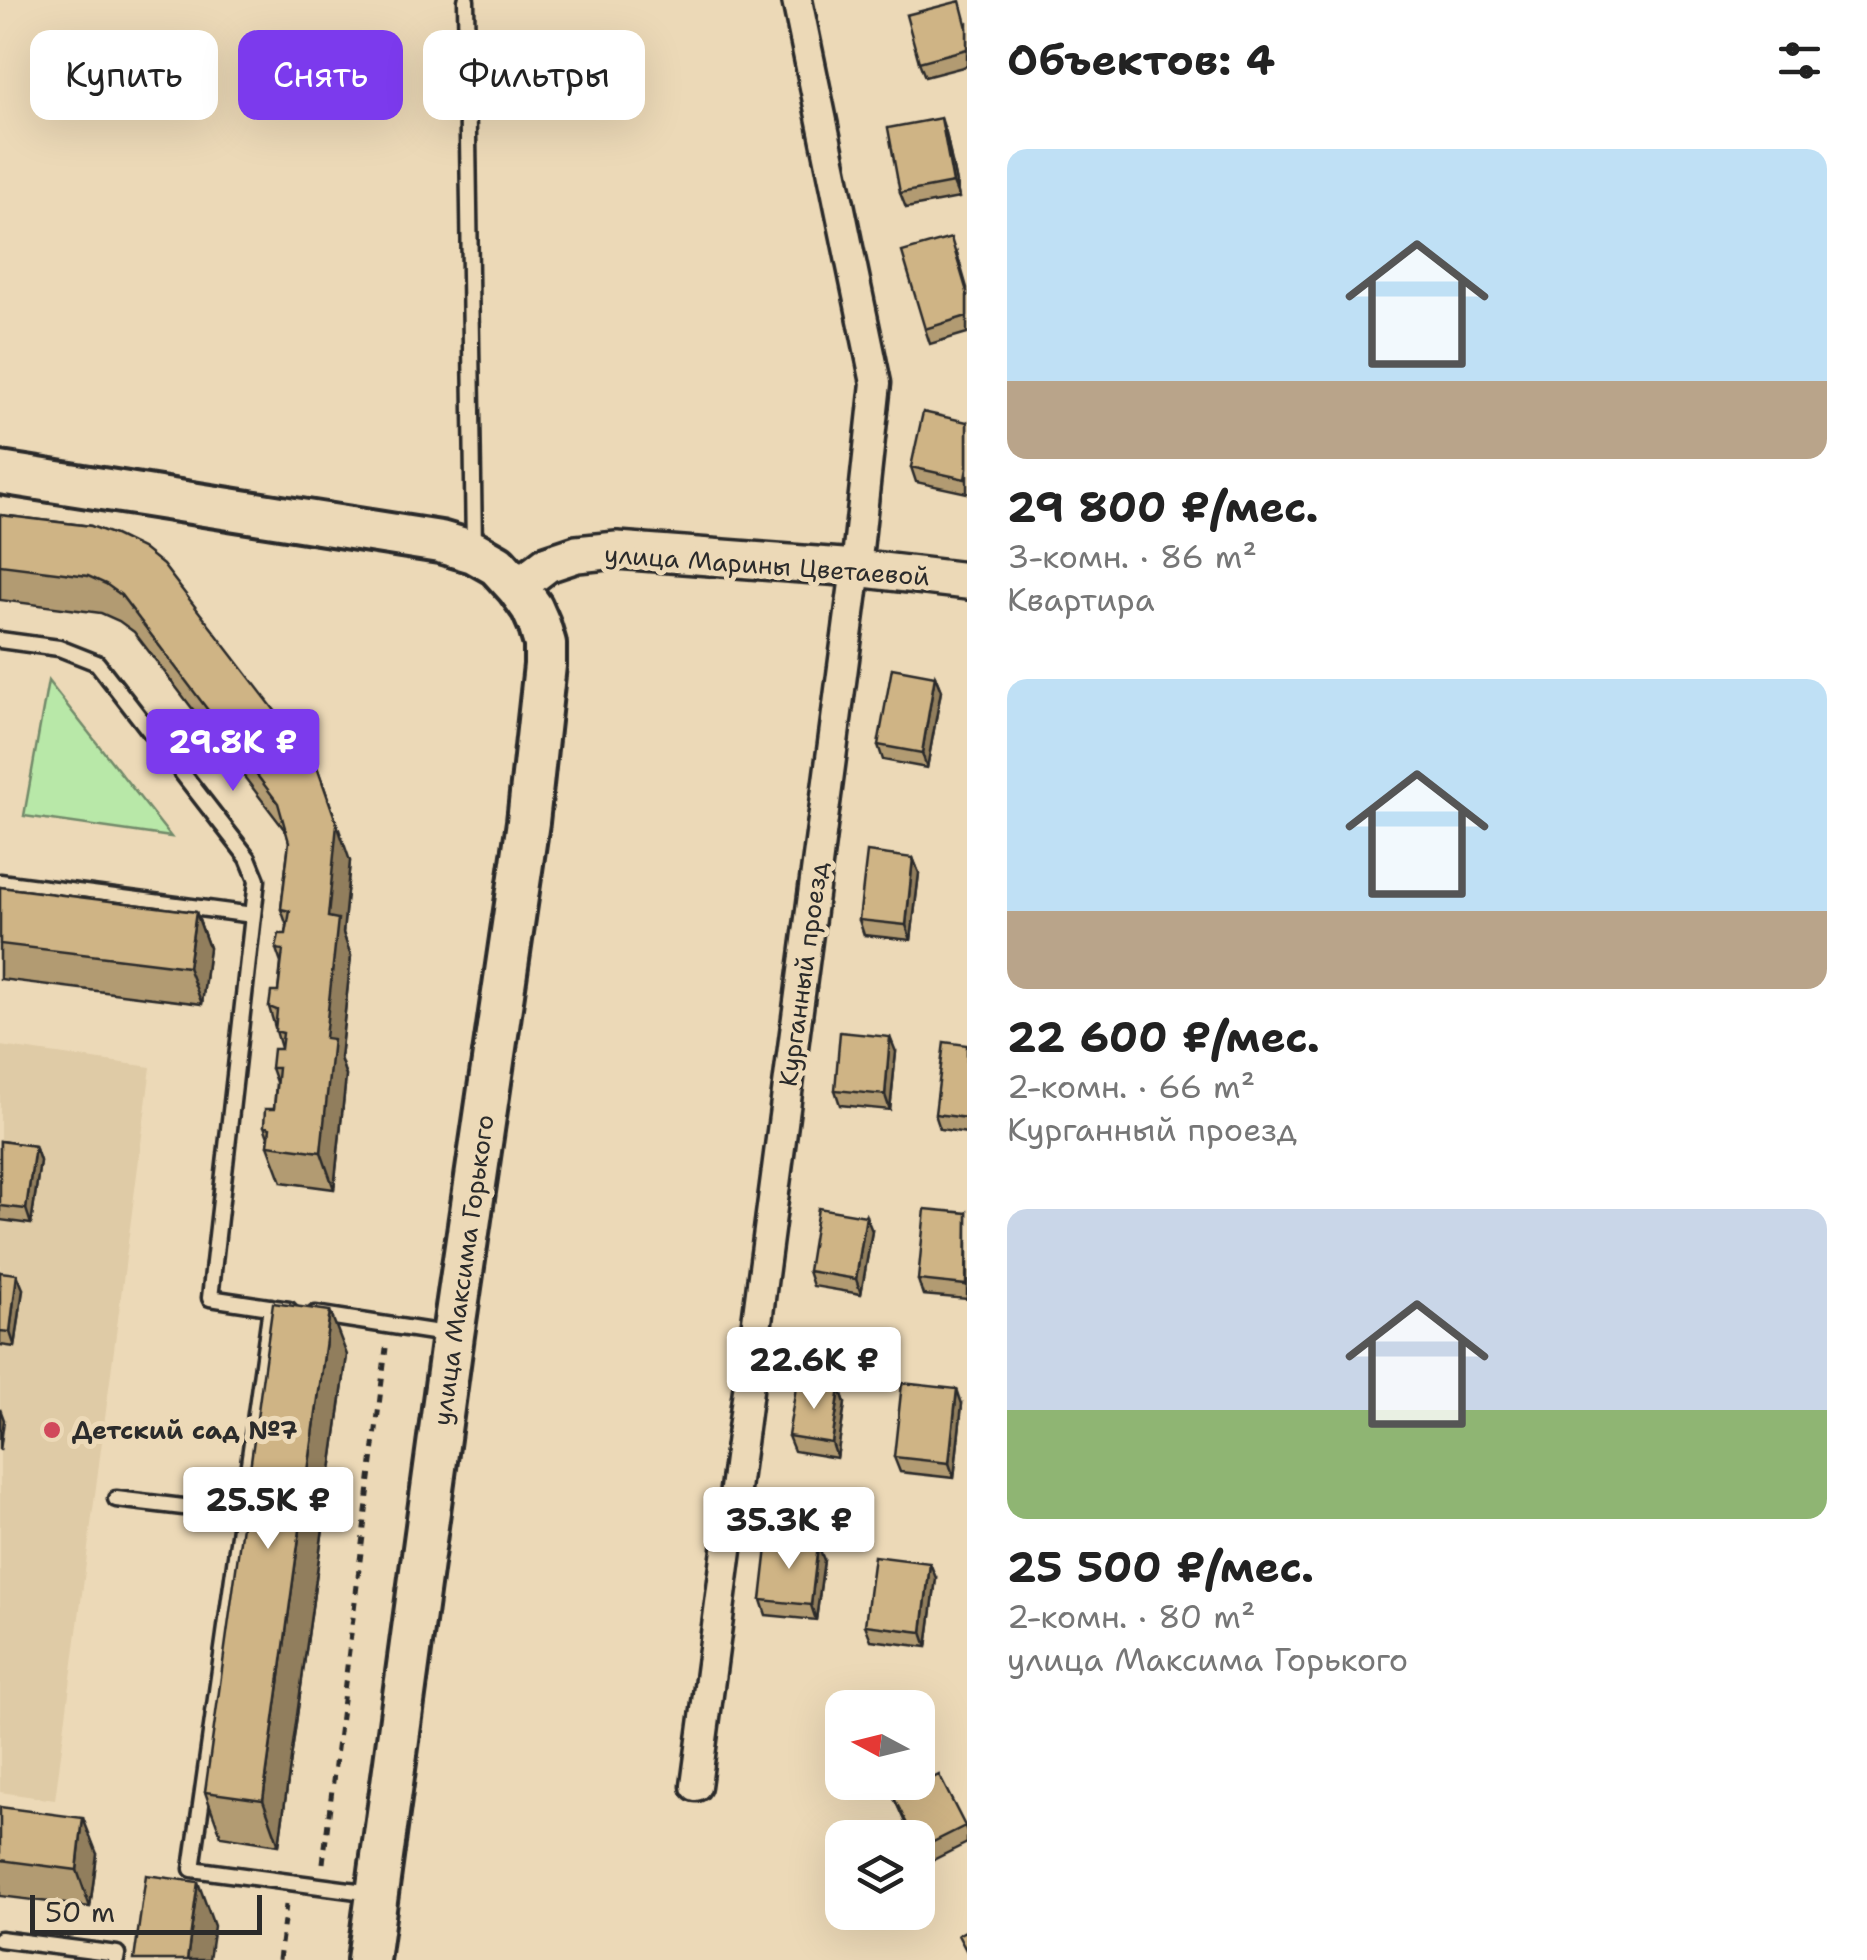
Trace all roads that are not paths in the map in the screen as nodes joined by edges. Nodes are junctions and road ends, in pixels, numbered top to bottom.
1 (466, 0) edge
2 (796, 0) edge
3 (0, 473) edge
4 (474, 552) junction
5 (856, 568) junction
6 (967, 581) edge
7 (516, 587) junction
8 (0, 640) edge
9 (0, 882) edge
10 (253, 915) junction
11 (272, 1307) junction
12 (453, 1335) junction
13 (116, 1499) dead end
14 (242, 1514) junction
15 (696, 1786) dead end
16 (377, 1894) junction
17 (0, 1939) edge
18 (116, 1960) edge
19 (368, 1960) edge

1 - 4 lane
2 - 5 street, Курганный проезд
3 - 4 main road
4 - 7 main road, улица Максима Горького
5 - 6 street, улица Марины Цветаевой
5 - 7 street, улица Марины Цветаевой
5 - 15 street, Курганный проезд
7 - 12 main road, улица Максима Горького
8 - 10 lane
9 - 10 lane
10 - 11 lane
11 - 12 lane
11 - 14 lane
12 - 16 main road, улица Максима Горького
13 - 14 lane
14 - 16 lane
16 - 19 main road, улица Максима Горького
17 - 18 lane

